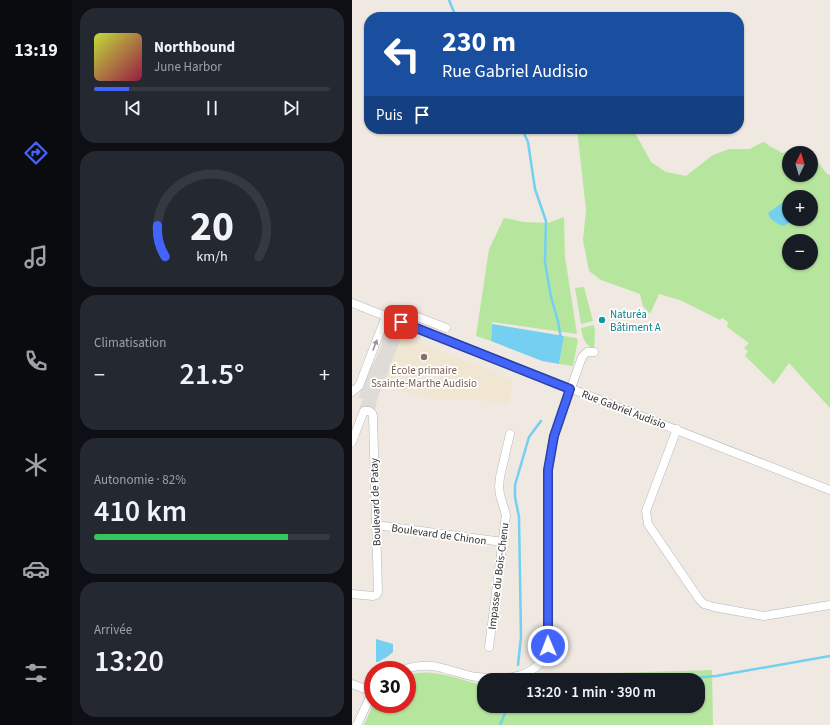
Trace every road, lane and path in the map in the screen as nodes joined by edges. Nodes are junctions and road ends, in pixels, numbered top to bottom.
1 (352, 303) edge
2 (386, 316) junction
3 (401, 322) junction
4 (446, 328) dead end
5 (594, 352) dead end
6 (570, 389) junction
7 (352, 392) edge
8 (677, 429) junction
9 (510, 434) dead end
10 (352, 442) edge
11 (830, 490) edge
12 (376, 525) junction
13 (503, 542) junction
14 (352, 594) edge
15 (830, 605) edge
16 (490, 647) dead end
17 (416, 668) edge
18 (352, 684) edge
19 (364, 689) edge
20 (364, 711) edge
21 (357, 725) edge

1 - 2 street, Rue Gabriel Audisio
2 - 3 street, Rue Gabriel Audisio
7 -> 2 street
3 - 4 street
3 - 6 street, Rue Gabriel Audisio
5 - 6 street
6 - 8 street, Rue Gabriel Audisio
6 - 17 street
8 - 11 street, Rue Gabriel Audisio
8 - 15 street
9 - 13 street, Impasse du Bois-Chenu
10 - 12 street, Boulevard de Patay
12 - 13 street, Boulevard de Chinon
12 - 14 street, Boulevard de Patay
13 - 16 street, Impasse du Bois-Chenu
18 - 19 street
20 - 21 street

